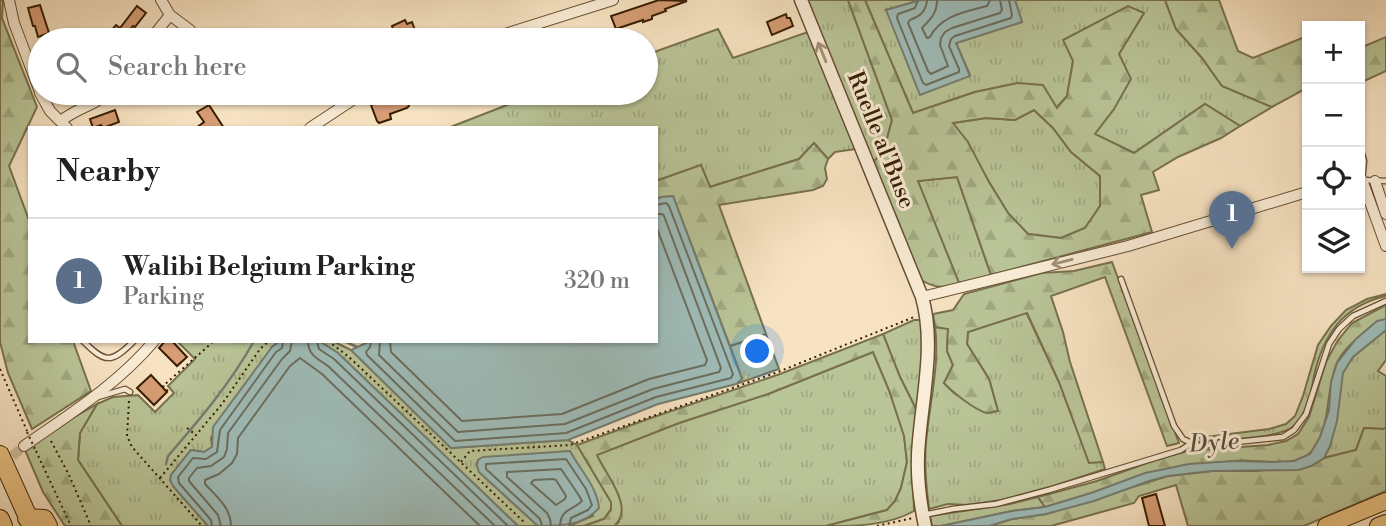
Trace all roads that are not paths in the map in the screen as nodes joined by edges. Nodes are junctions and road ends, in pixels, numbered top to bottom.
1 (9, 0) edge
2 (161, 0) edge
3 (613, 0) edge
4 (801, 0) edge
5 (170, 15) junction
6 (160, 28) edge
7 (187, 28) edge
8 (524, 28) edge
9 (28, 61) edge
10 (47, 105) edge
11 (88, 105) edge
12 (345, 105) edge
13 (64, 125) edge
14 (313, 126) edge
15 (1380, 181) edge
16 (1365, 191) edge
17 (1302, 194) edge
18 (1386, 214) edge
19 (1386, 246) edge
20 (1121, 279) dead end
21 (922, 297) junction
22 (1386, 301) edge
23 (85, 343) edge
24 (132, 343) edge
25 (152, 343) edge
26 (130, 392) road end
27 (89, 400) junction
28 (1190, 444) junction
29 (24, 446) tunnel mouth
30 (0, 456) edge
31 (1386, 501) edge
32 (0, 519) edge
33 (924, 520) edge
34 (30, 522) edge
35 (1386, 523) edge
36 (3, 526) edge
37 (48, 526) edge
38 (1326, 526) edge
39 (1378, 526) edge

1 - 9 street
2 - 5 street
3 - 8 street
21 -> 4 street, Ruelle al'Buse
5 - 6 street
5 - 7 street
10 - 13 street
11 - 13 street
12 - 14 street
15 - 18 street
16 - 19 street
17 -> 21 street
20 - 28 lane
21 - 33 street, Ruelle al'Buse
22 - 28 lane
23 - 24 lane
25 - 27 street
26 - 27 lane
27 - 29 street
28 - 33 lane
30 - 34 highway
31 - 38 highway
32 - 36 highway
34 - 37 highway
35 - 39 highway

